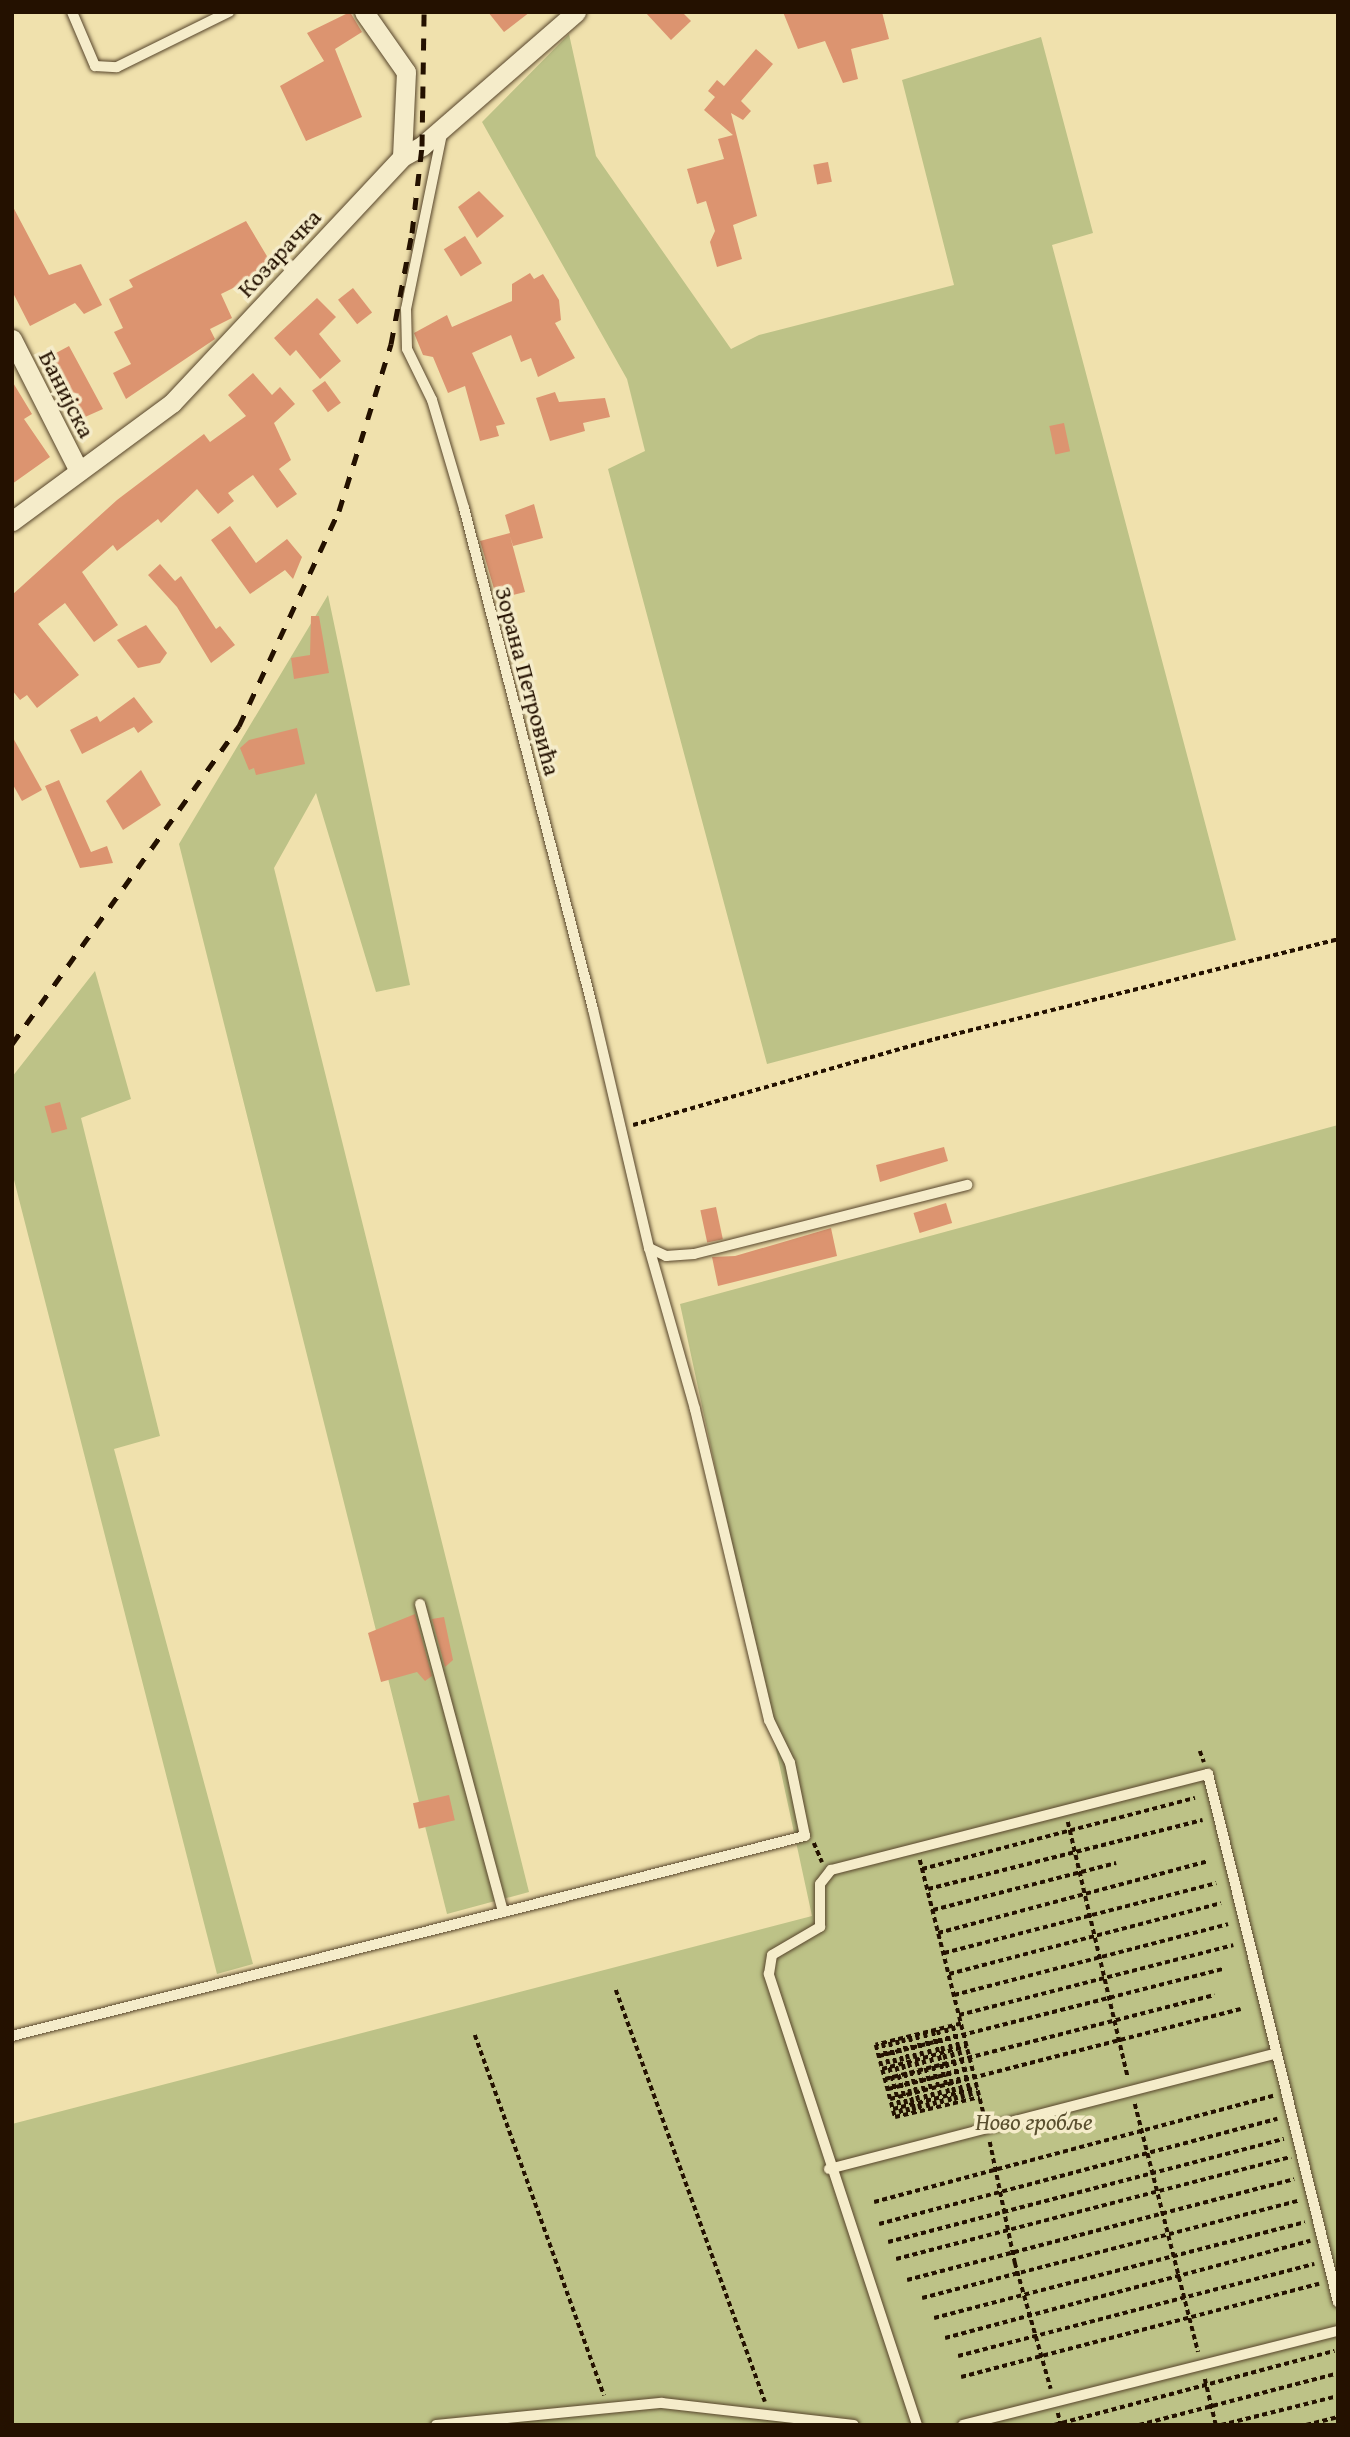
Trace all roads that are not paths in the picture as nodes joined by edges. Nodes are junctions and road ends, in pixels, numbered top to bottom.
1 (72, 12) edge
2 (229, 12) edge
3 (364, 12) edge
4 (576, 12) edge
5 (444, 127) junction
6 (402, 157) junction
7 (12, 339) edge
8 (79, 471) junction
9 (12, 522) edge
10 (967, 1185) dead end
11 (649, 1248) junction
12 (420, 1604) dead end
13 (502, 1912) junction
14 (12, 2035) edge
15 (1276, 2053) junction
16 (829, 2169) junction
17 (1338, 2302) edge
18 (1338, 2331) edge
19 (510, 2420) edge
20 (436, 2425) edge
21 (854, 2425) edge
22 (917, 2425) edge
23 (963, 2425) edge

1 - 2 lane
3 - 6 street
4 - 5 street, Козарачка
5 - 6 street, Козарачка
5 - 11 lane, Зорана Петровића
6 - 8 street, Козарачка
7 - 8 street, Банијска
8 - 9 street, Козарачка
10 - 11 lane
11 - 13 lane, Зорана Петровића
12 - 13 lane
13 - 14 lane
15 - 16 lane
15 - 16 lane
15 - 17 lane
16 - 22 lane
18 - 23 lane
19 - 20 lane
19 - 21 lane

